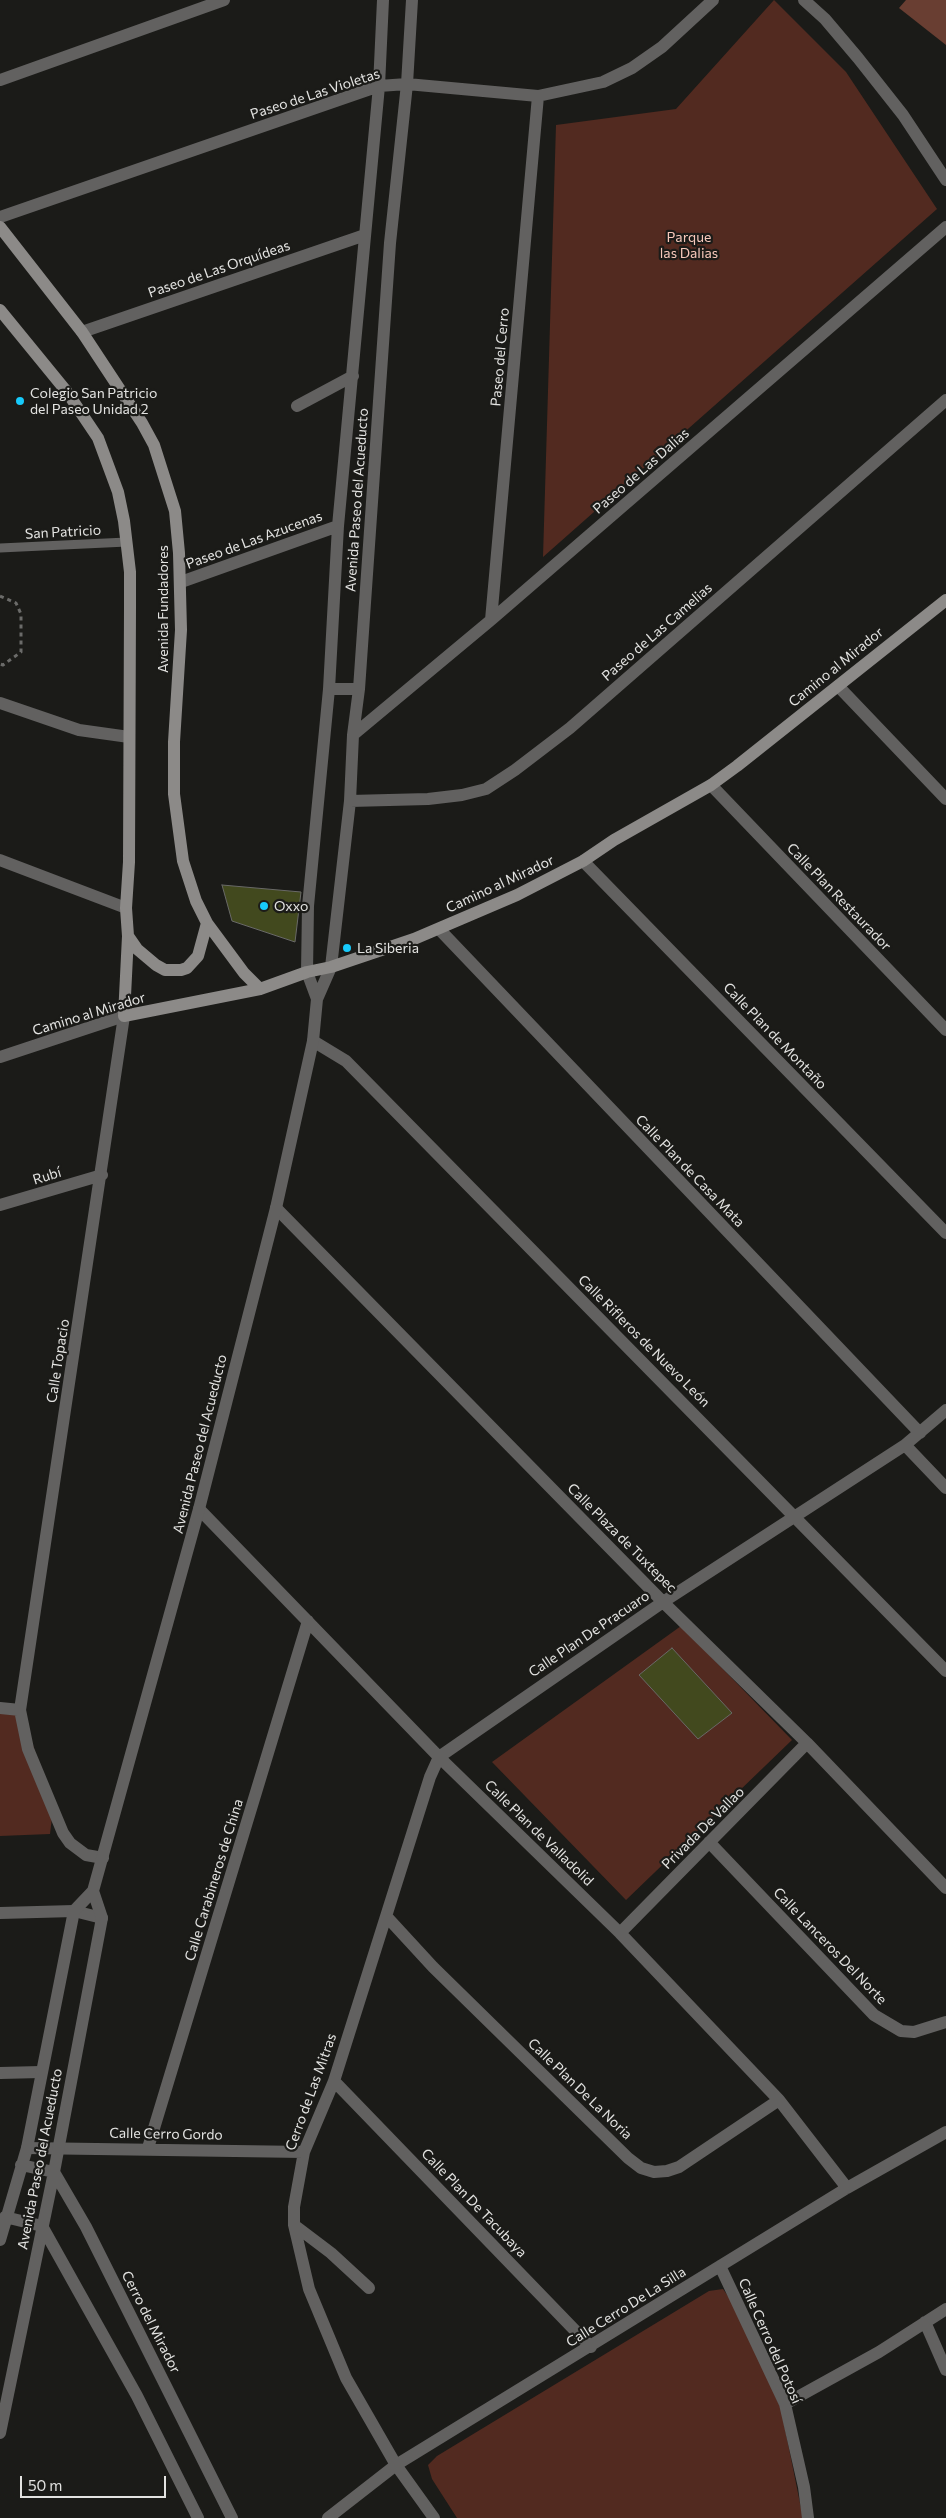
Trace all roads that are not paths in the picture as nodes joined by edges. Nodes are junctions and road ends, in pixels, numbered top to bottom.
1 (224, 0) edge
2 (382, 0) edge
3 (412, 0) edge
4 (713, 0) edge
5 (804, 0) edge
6 (0, 80) edge
7 (407, 84) junction
8 (379, 86) junction
9 (538, 96) junction
10 (946, 180) edge
11 (0, 217) edge
12 (0, 227) edge
13 (946, 228) edge
14 (365, 235) junction
15 (0, 310) edge
16 (82, 332) junction
17 (353, 376) junction
18 (946, 400) edge
19 (296, 406) dead end
20 (338, 526) junction
21 (127, 542) junction
22 (0, 548) edge
23 (181, 582) junction
24 (946, 600) edge
25 (491, 620) junction
26 (838, 686) junction
27 (329, 688) junction
28 (359, 689) junction
29 (0, 703) edge
30 (353, 735) junction
31 (129, 737) junction
32 (711, 784) junction
33 (946, 799) edge
34 (350, 800) junction
35 (0, 860) edge
36 (583, 861) junction
37 (126, 908) junction
38 (207, 923) junction
39 (439, 929) junction
40 (128, 936) junction
41 (330, 967) junction
42 (307, 972) junction
43 (260, 989) junction
44 (317, 1000) junction
45 (124, 1016) junction
46 (946, 1030) edge
47 (313, 1041) junction
48 (0, 1057) edge
49 (102, 1174) junction
50 (0, 1206) edge
51 (276, 1208) junction
52 (946, 1233) edge
53 (946, 1410) edge
54 (920, 1433) junction
55 (904, 1445) junction
56 (946, 1488) edge
57 (199, 1510) junction
58 (796, 1516) junction
59 (664, 1602) junction
60 (308, 1621) junction
61 (946, 1671) edge
62 (0, 1708) edge
63 (20, 1710) junction
64 (807, 1743) junction
65 (439, 1757) junction
66 (709, 1842) junction
67 (103, 1858) junction
68 (946, 1888) edge
69 (93, 1891) junction
70 (74, 1911) junction
71 (0, 1913) edge
72 (387, 1917) junction
73 (102, 1918) junction
74 (620, 1933) junction
75 (946, 2022) edge
76 (42, 2072) junction
77 (0, 2073) edge
78 (334, 2080) junction
79 (779, 2100) junction
80 (946, 2132) edge
81 (27, 2148) junction
82 (59, 2148) junction
83 (148, 2148) junction
84 (304, 2152) junction
85 (22, 2165) junction
86 (54, 2172) junction
87 (847, 2188) junction
88 (3, 2218) edge
89 (294, 2225) junction
90 (42, 2226) junction
91 (0, 2240) edge
92 (720, 2266) junction
93 (369, 2288) dead end
94 (946, 2309) edge
95 (925, 2322) junction
96 (591, 2347) junction
97 (946, 2370) edge
98 (784, 2404) junction
99 (0, 2433) edge
100 (396, 2466) junction
101 (198, 2518) edge
102 (232, 2518) edge
103 (328, 2518) edge
104 (434, 2518) edge
105 (808, 2518) edge

1 - 6 street
2 - 8 street, Avenida Paseo del Acueducto
3 - 7 street, Avenida Paseo del Acueducto
4 - 9 street, Paseo de Las Violetas
5 - 10 street
7 - 8 street, Paseo de Las Violetas
7 - 9 street, Paseo de Las Violetas
7 - 28 street, Avenida Paseo del Acueducto
8 - 11 street, Paseo de Las Violetas
8 - 14 street, Avenida Paseo del Acueducto
9 - 25 street, Paseo del Cerro
12 - 16 main road, Avenida Fundadores
13 - 25 street, Paseo de Las Dalias
14 - 16 street, Paseo de Las Orquídeas
14 - 17 street, Avenida Paseo del Acueducto
15 - 21 main road
16 - 23 main road, Avenida Fundadores
17 - 19 street
17 - 20 street, Avenida Paseo del Acueducto
18 - 34 street, Paseo de Las Camelias
20 - 23 street, Paseo de Las Azucenas
20 - 27 street, Avenida Paseo del Acueducto
21 - 22 lane, San Patricio
21 - 31 main road
23 - 38 main road, Avenida Fundadores
24 - 26 main road, Camino al Mirador
25 - 30 street, Paseo de Las Dalias
26 - 32 main road, Camino al Mirador
26 - 33 street
27 - 28 street
27 - 42 street, Avenida Paseo del Acueducto
28 - 30 street, Avenida Paseo del Acueducto
29 - 31 street
30 - 34 street, Avenida Paseo del Acueducto
31 - 37 main road
32 - 36 main road, Camino al Mirador
32 - 46 street, Calle Plan Restaurador
34 - 41 street, Avenida Paseo del Acueducto
35 - 37 street
36 - 39 main road, Camino al Mirador
36 - 52 street, Calle Plan de Montaño
37 - 40 main road
38 - 40 main road
38 - 43 main road, Avenida Fundadores
39 - 41 main road, Camino al Mirador
39 - 54 street, Calle Plan de Casa Mata
40 - 45 main road
41 - 42 main road, Camino al Mirador
41 - 44 street, Avenida Paseo del Acueducto
42 - 43 main road, Camino al Mirador
42 - 44 street, Avenida Paseo del Acueducto
43 - 45 main road, Camino al Mirador
44 - 47 street, Avenida Paseo del Acueducto
45 - 48 street, Camino al Mirador
45 - 49 street, Calle Topacio
47 - 51 street, Avenida Paseo del Acueducto
47 - 58 street, Calle Rifleros de Nuevo León
49 - 50 street, Rubí
49 - 63 street, Calle Topacio
51 - 57 street, Avenida Paseo del Acueducto
51 - 59 street, Calle Plaza de Tuxtepec
53 - 54 street, Calle Plan De Pracuaro
54 - 55 street, Calle Plan De Pracuaro
55 - 56 street
55 - 58 street, Calle Plan De Pracuaro
57 - 60 street, Calle Plan de Valladolid
57 - 67 street, Avenida Paseo del Acueducto
58 - 59 street, Calle Plan De Pracuaro
58 - 61 street, Calle Rifleros de Nuevo León
59 - 64 street, Calle Plaza de Tuxtepec
59 - 65 street, Calle Plan De Pracuaro
60 - 65 street, Calle Plan de Valladolid
60 - 83 street, Calle Carabineros de China
62 - 63 street
63 - 67 street
64 - 66 street, Privada De Vallao
64 - 68 street, Calle Plaza de Tuxtepec
65 - 72 street
65 - 74 street, Calle Plan de Valladolid
66 - 74 street, Privada De Vallao
66 - 75 street, Calle Lanceros Del Norte
67 - 69 street, Avenida Paseo del Acueducto
69 - 70 street, Avenida Paseo del Acueducto
69 - 73 street, Avenida Paseo del Acueducto
70 - 71 street
70 - 73 street
70 - 76 street, Avenida Paseo del Acueducto
72 - 78 street, Cerro de Las Mitras
72 - 79 street, Calle Plan De La Noria
73 - 82 street, Avenida Paseo del Acueducto
74 - 79 street, Calle Plan de Valladolid
76 - 77 street
76 - 81 street, Avenida Paseo del Acueducto
78 - 84 street, Cerro de Las Mitras
78 - 96 street, Calle Plan De Tacubaya
79 - 87 street, Calle Plan de Valladolid
80 - 87 street, Calle Cerro De La Silla
81 - 82 street, Calle Cerro Gordo
81 - 85 street, Avenida Paseo del Acueducto
82 - 83 street, Calle Cerro Gordo
82 - 86 street, Avenida Paseo del Acueducto
83 - 84 street, Calle Cerro Gordo
84 - 89 street, Cerro de Las Mitras
85 - 86 street
85 - 88 street, Avenida Paseo del Acueducto
86 - 90 street, Avenida Paseo del Acueducto
86 - 102 street, Cerro del Mirador
87 - 92 street, Calle Cerro De La Silla
88 - 90 street
88 - 91 street, Avenida Paseo del Acueducto
89 - 93 street
89 - 100 street, Cerro de Las Mitras
90 - 99 street, Avenida Paseo del Acueducto
90 - 101 street
92 - 96 street, Calle Cerro De La Silla
92 - 98 street, Calle Cerro del Potosí
94 - 95 street
95 - 97 street
95 - 98 street
96 - 100 street, Calle Cerro De La Silla
98 - 105 street, Calle Cerro del Potosí
100 - 103 street, Calle Cerro De La Silla
100 - 104 street, Cerro de Las Mitras

